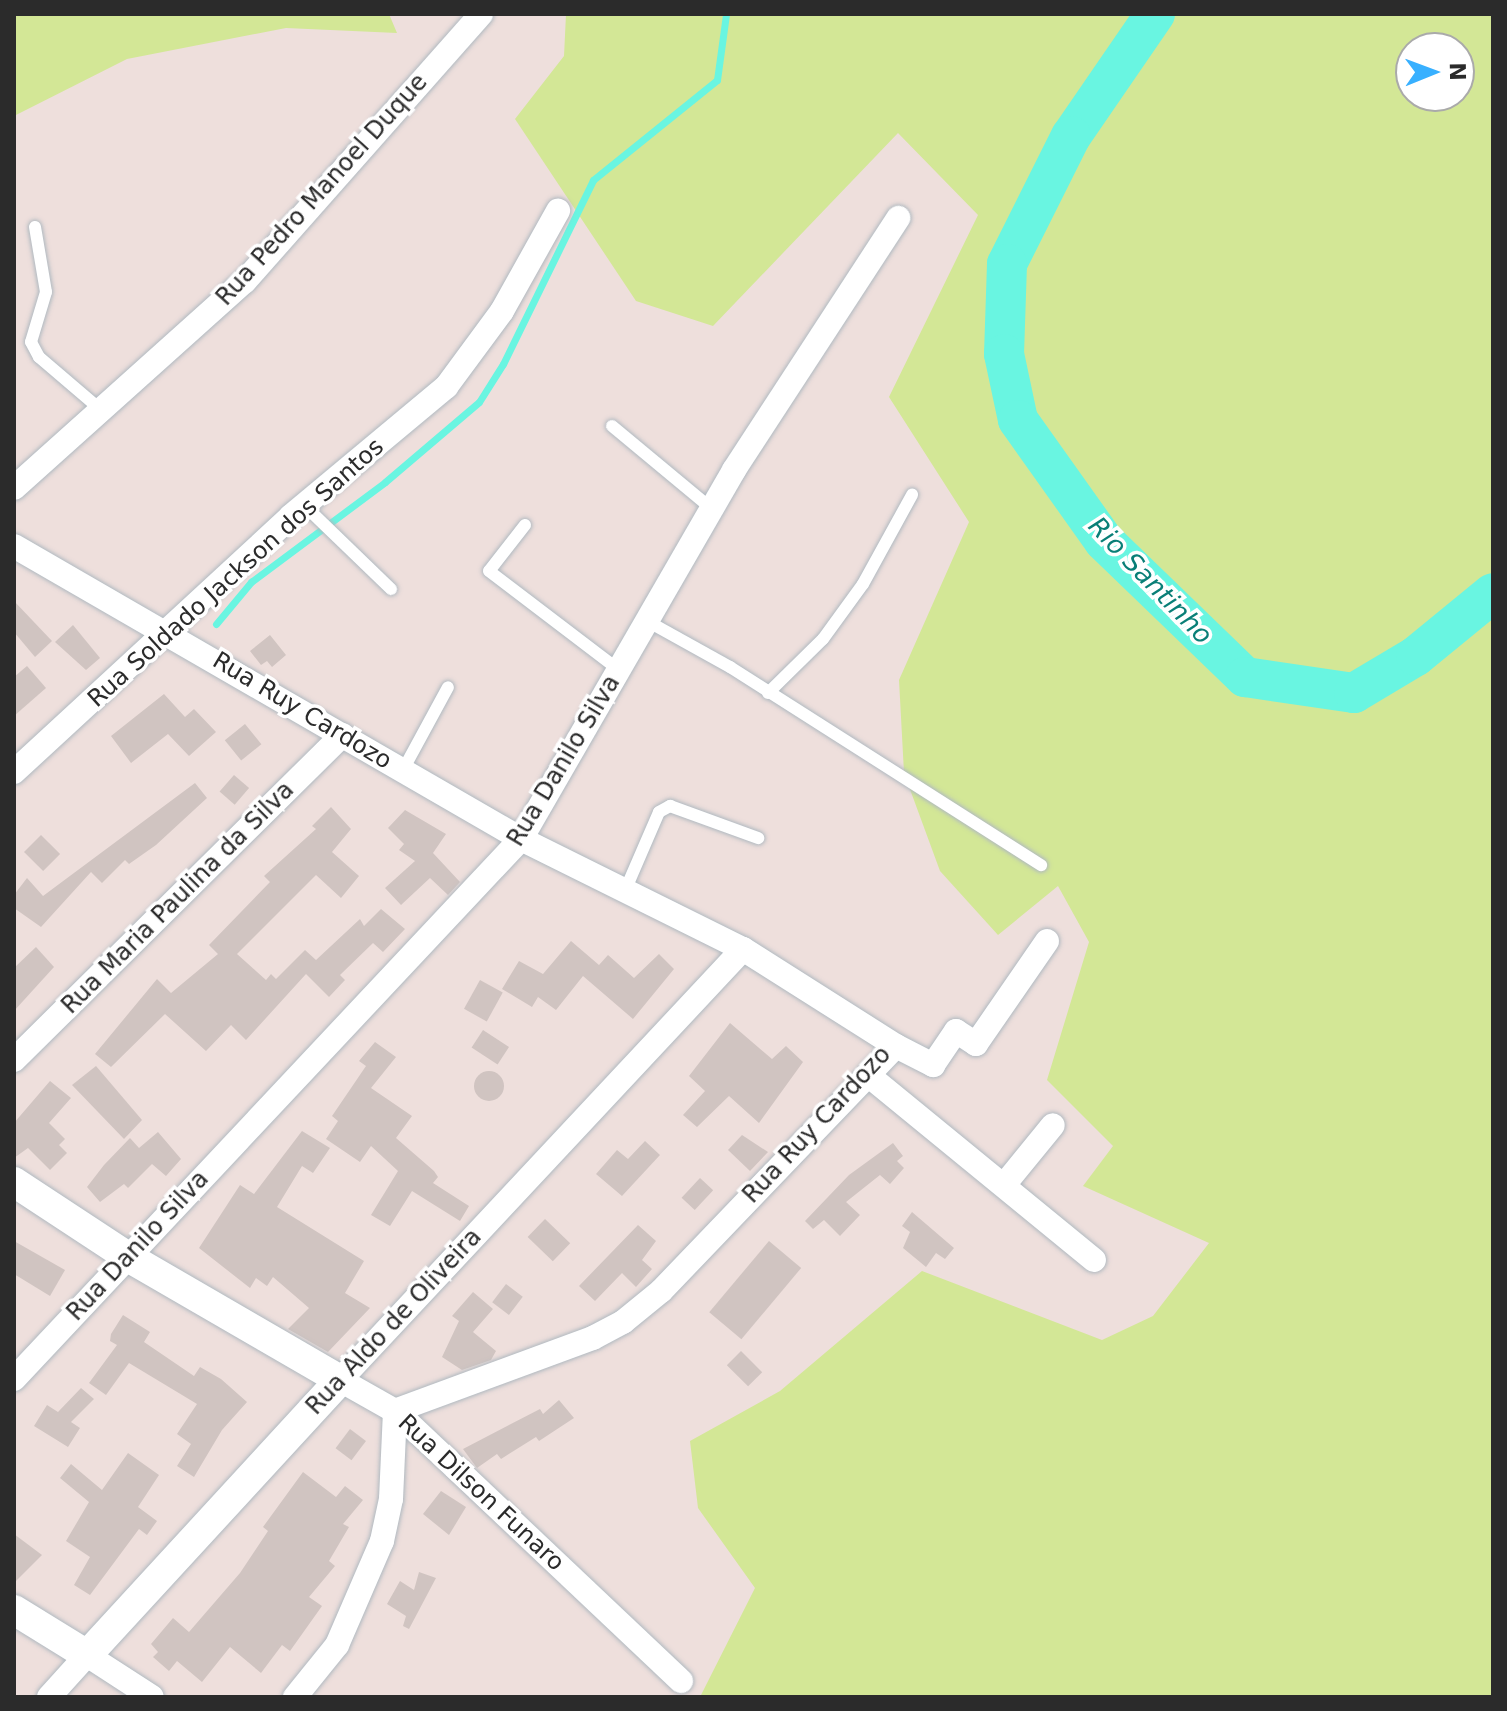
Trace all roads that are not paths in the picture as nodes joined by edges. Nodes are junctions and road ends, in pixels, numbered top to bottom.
1 (481, 14) edge
2 (558, 211) dead end
3 (898, 218) dead end
4 (35, 227) dead end
5 (101, 410) junction
6 (612, 426) dead end
7 (14, 488) edge
8 (912, 495) dead end
9 (712, 509) junction
10 (309, 510) junction
11 (525, 525) dead end
12 (14, 546) edge
13 (391, 589) dead end
14 (647, 621) junction
15 (170, 633) junction
16 (619, 670) junction
17 (448, 687) dead end
18 (768, 693) junction
19 (342, 735) junction
20 (403, 770) junction
21 (14, 772) edge
22 (758, 838) dead end
23 (521, 839) junction
24 (1041, 865) dead end
25 (624, 893) junction
26 (1047, 941) dead end
27 (743, 949) junction
28 (896, 1046) junction
29 (14, 1060) edge
30 (868, 1075) junction
31 (1053, 1125) dead end
32 (14, 1182) edge
33 (1004, 1185) junction
34 (128, 1257) junction
35 (1094, 1260) dead end
36 (14, 1379) edge
37 (340, 1380) junction
38 (395, 1411) junction
39 (14, 1610) edge
40 (87, 1655) junction
41 (681, 1681) dead end
42 (49, 1697) edge
43 (152, 1697) edge
44 (295, 1697) edge

1 - 5 street, Rua Pedro Manoel Duque
2 - 10 street, Rua Soldado Jackson dos Santos
3 - 9 street, Rua Danilo Silva
4 - 5 lane
5 - 7 street, Rua Pedro Manoel Duque
6 - 9 lane
8 - 18 lane
9 - 14 street, Rua Danilo Silva
10 - 13 lane
10 - 15 street, Rua Soldado Jackson dos Santos
11 - 16 lane
12 - 15 street, Rua Ruy Cardozo
14 - 16 street, Rua Danilo Silva
14 - 18 lane
15 - 19 street, Rua Ruy Cardozo
15 - 21 street, Rua Soldado Jackson dos Santos
16 - 23 street, Rua Danilo Silva
17 - 20 lane
18 - 24 lane
19 - 20 street, Rua Ruy Cardozo
19 - 29 street, Rua Maria Paulina da Silva
20 - 23 street, Rua Ruy Cardozo
22 - 25 lane
23 - 25 street, Rua Ruy Cardozo
23 - 34 street, Rua Danilo Silva
25 - 27 street, Rua Ruy Cardozo
26 - 28 street
27 - 28 street, Rua Ruy Cardozo
27 - 37 street, Rua Aldo de Oliveira
28 - 30 street, Rua Ruy Cardozo
30 - 33 street
30 - 38 street, Rua Ruy Cardozo
31 - 33 street
32 - 34 street, Rua Dilson Funaro
33 - 35 street
34 - 36 street, Rua Danilo Silva
34 - 37 street, Rua Dilson Funaro
37 - 38 street, Rua Dilson Funaro
37 - 40 street, Rua Aldo de Oliveira
38 - 41 street, Rua Dilson Funaro
38 - 44 street
39 - 40 street
40 - 42 street, Rua Aldo de Oliveira
40 - 43 street

